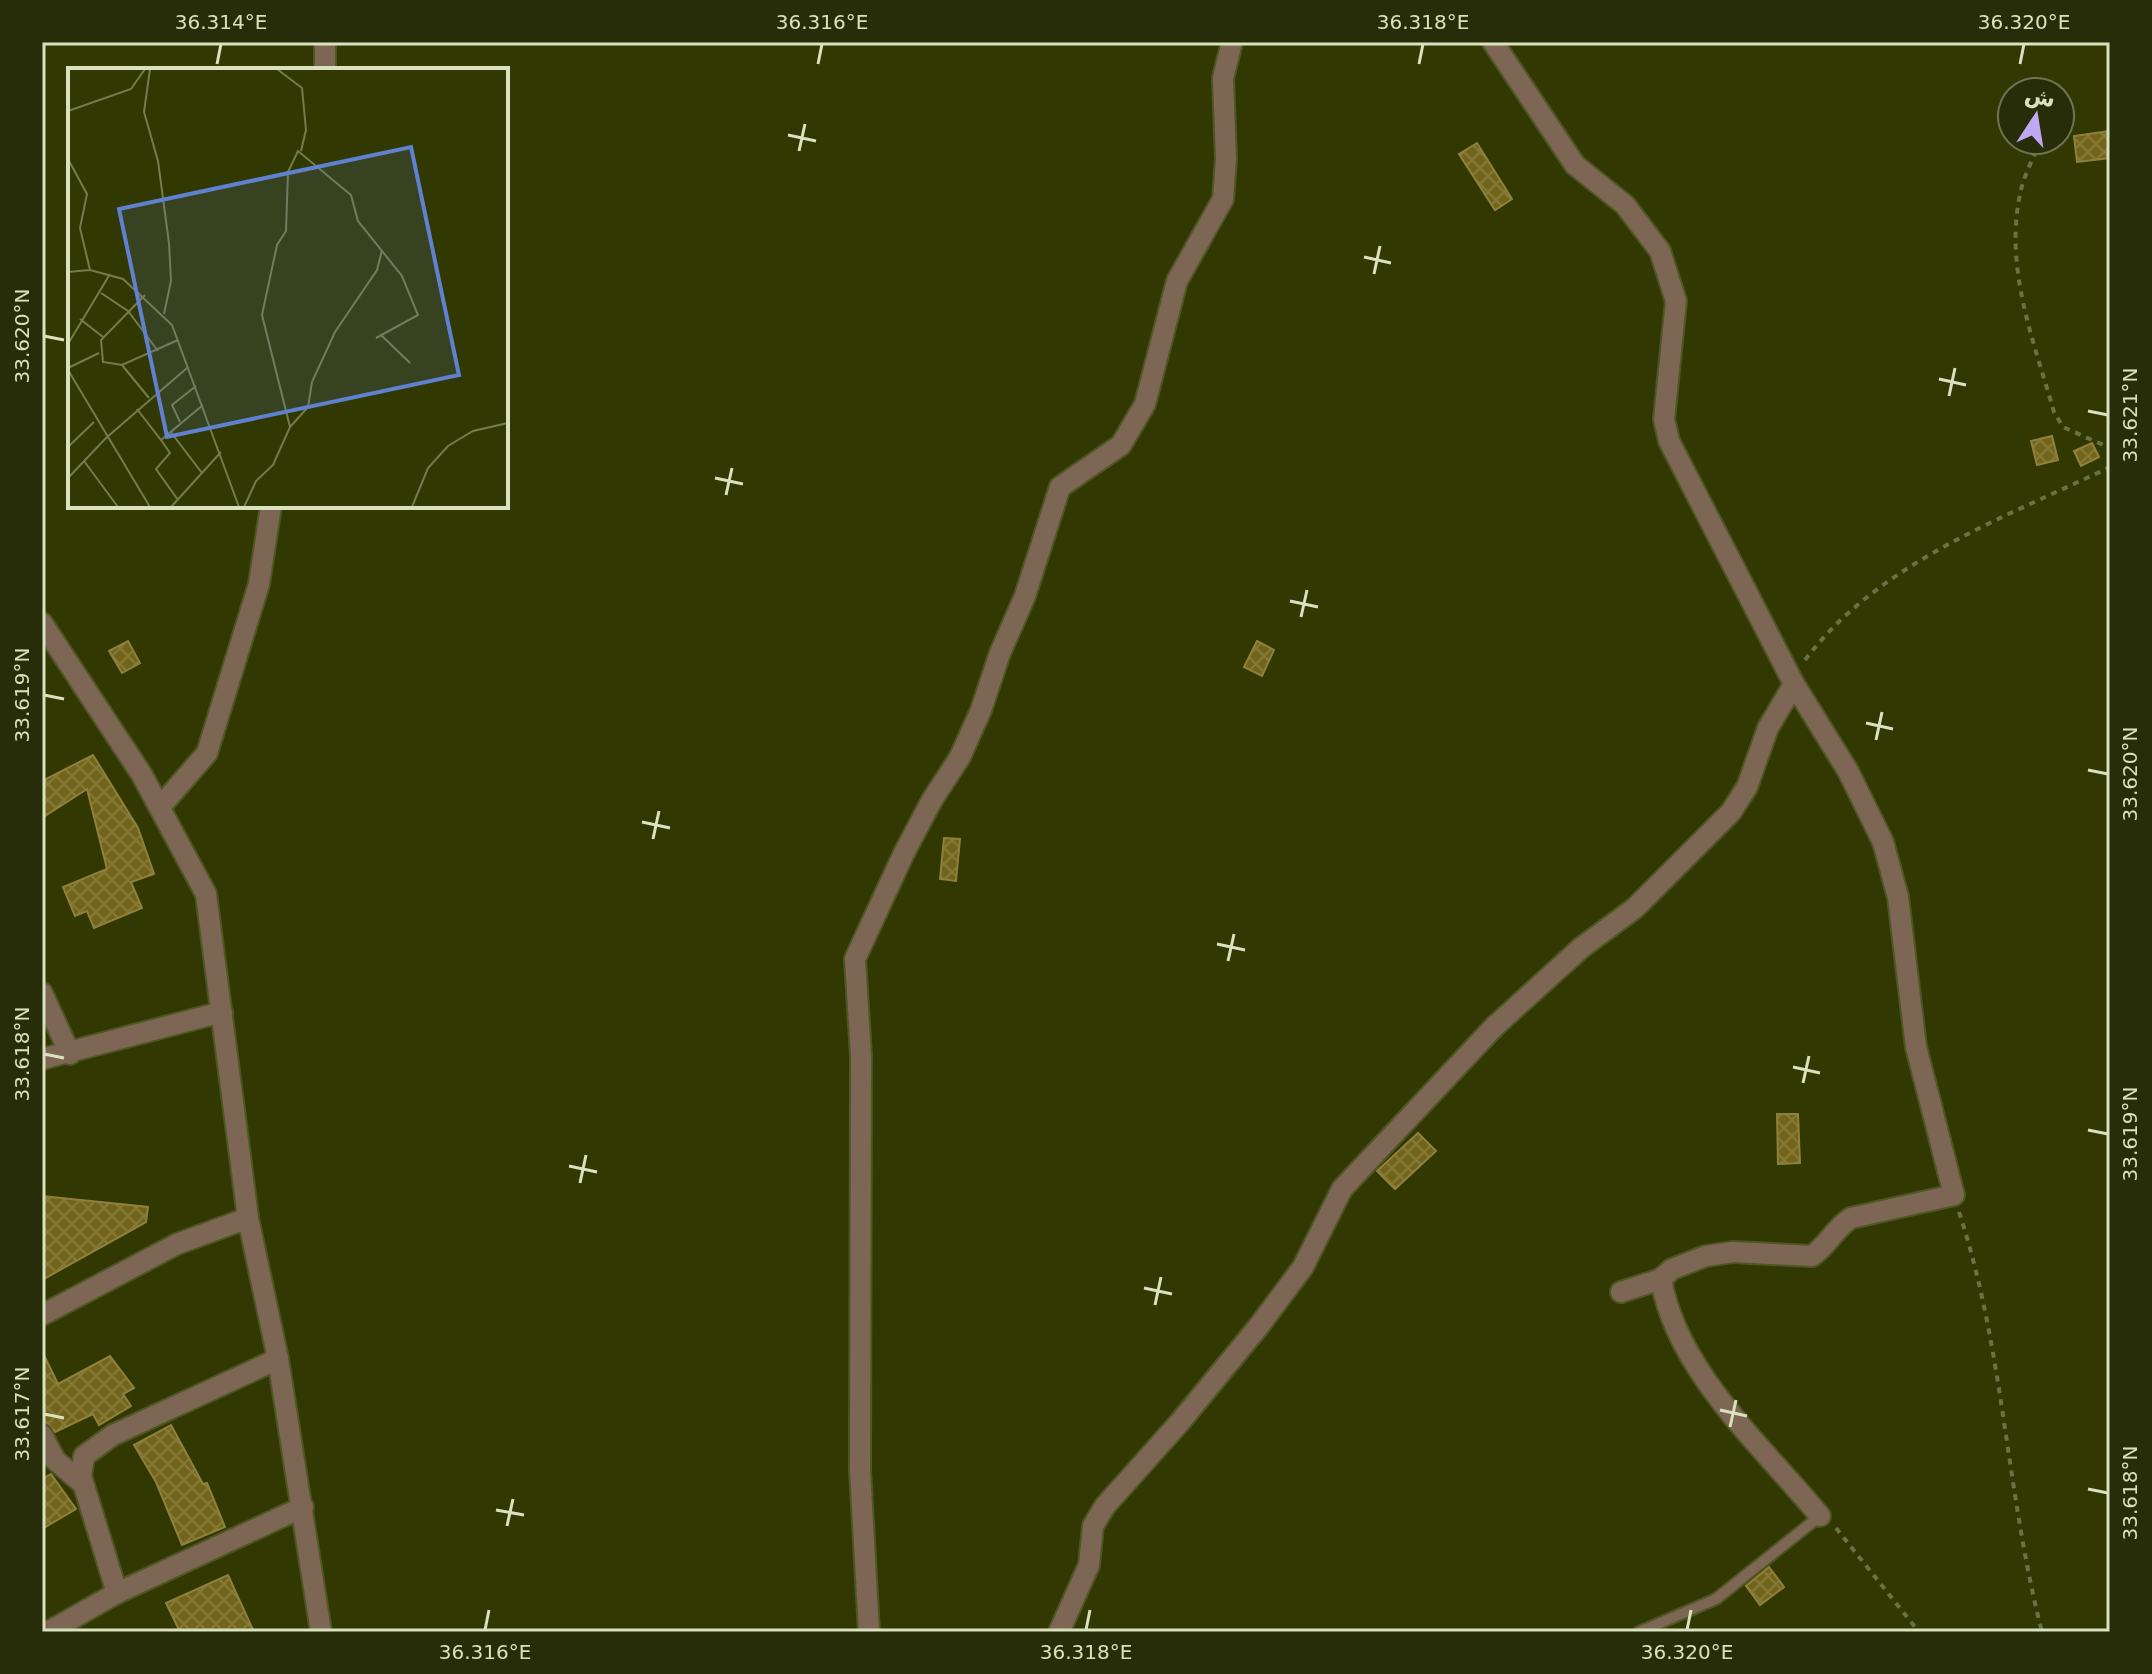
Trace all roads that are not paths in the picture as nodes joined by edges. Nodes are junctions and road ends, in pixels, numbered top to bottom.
1 (325, 42) edge
2 (1232, 42) edge
3 (1493, 42) edge
4 (325, 68) edge
5 (271, 508) edge
6 (42, 623) edge
7 (49, 648) edge
8 (1794, 684) junction
9 (160, 807) junction
10 (42, 993) edge
11 (222, 1012) junction
12 (70, 1054) junction
13 (42, 1059) edge
14 (248, 1218) junction
15 (1661, 1279) junction
16 (1621, 1292) dead end
17 (42, 1315) edge
18 (278, 1359) junction
19 (42, 1435) edge
20 (83, 1484) junction
21 (303, 1507) junction
22 (1820, 1516) joint
23 (117, 1593) junction
24 (48, 1632) edge
25 (321, 1632) edge
26 (869, 1632) edge
27 (1059, 1632) edge
28 (1639, 1632) edge

1 - 4 street
2 - 26 street
3 - 8 street
5 - 9 street
6 - 7 street
7 - 9 street
8 - 15 street
8 - 27 street
9 - 11 street
10 - 12 street
11 - 12 street
11 - 14 street
12 - 13 street
14 - 17 street
14 - 18 street
15 - 16 street
15 - 22 street
18 - 20 street
18 - 21 street
19 - 20 street
20 - 23 street
21 - 23 street
21 - 25 street
22 - 28 lane
23 - 24 street

